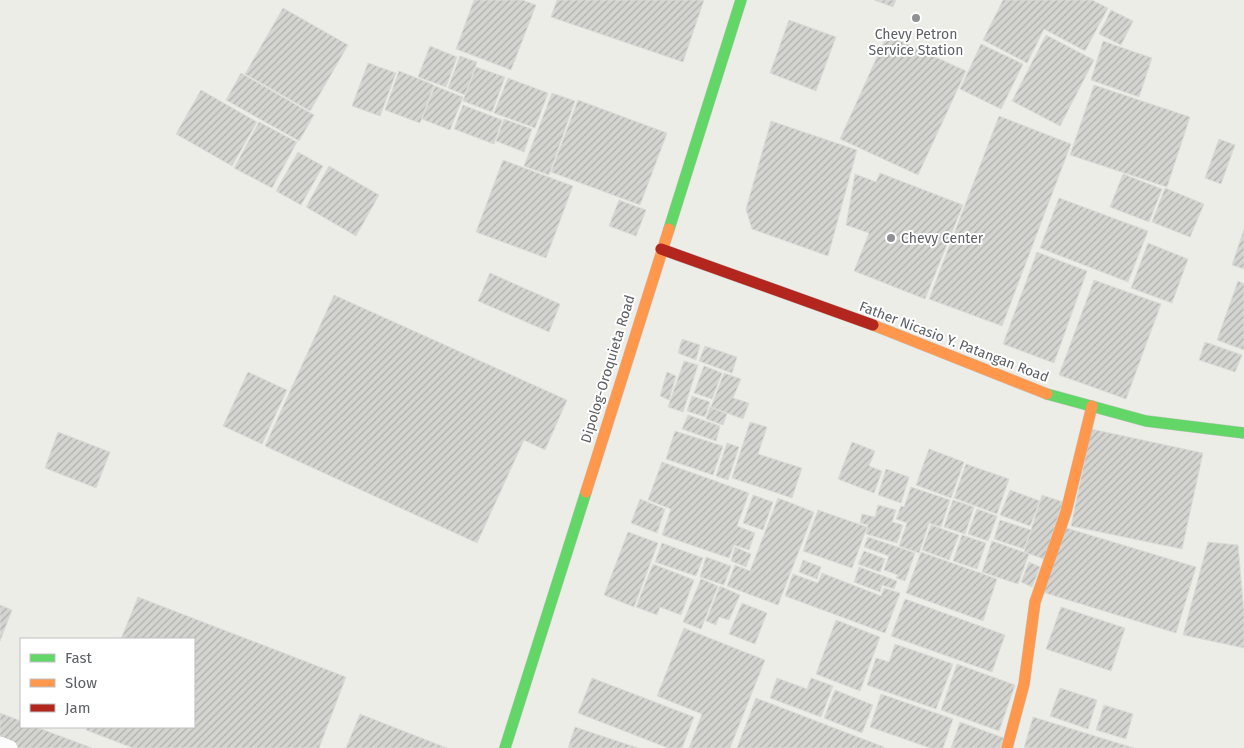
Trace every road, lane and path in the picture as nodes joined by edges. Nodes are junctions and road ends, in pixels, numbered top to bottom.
1 (741, 0) edge
2 (661, 249) junction
3 (1092, 406) junction
4 (1244, 434) edge
5 (0, 744) edge
6 (10, 748) edge
7 (505, 748) edge
8 (1007, 748) edge

1 - 2 street, Dipolog-Oroquieta Road
2 - 3 street, Father Nicasio Y. Patangan Road
2 - 7 street, Dipolog-Oroquieta Road
3 - 4 street, Father Nicasio Y. Patangan Road
3 - 8 street
5 - 6 lane

